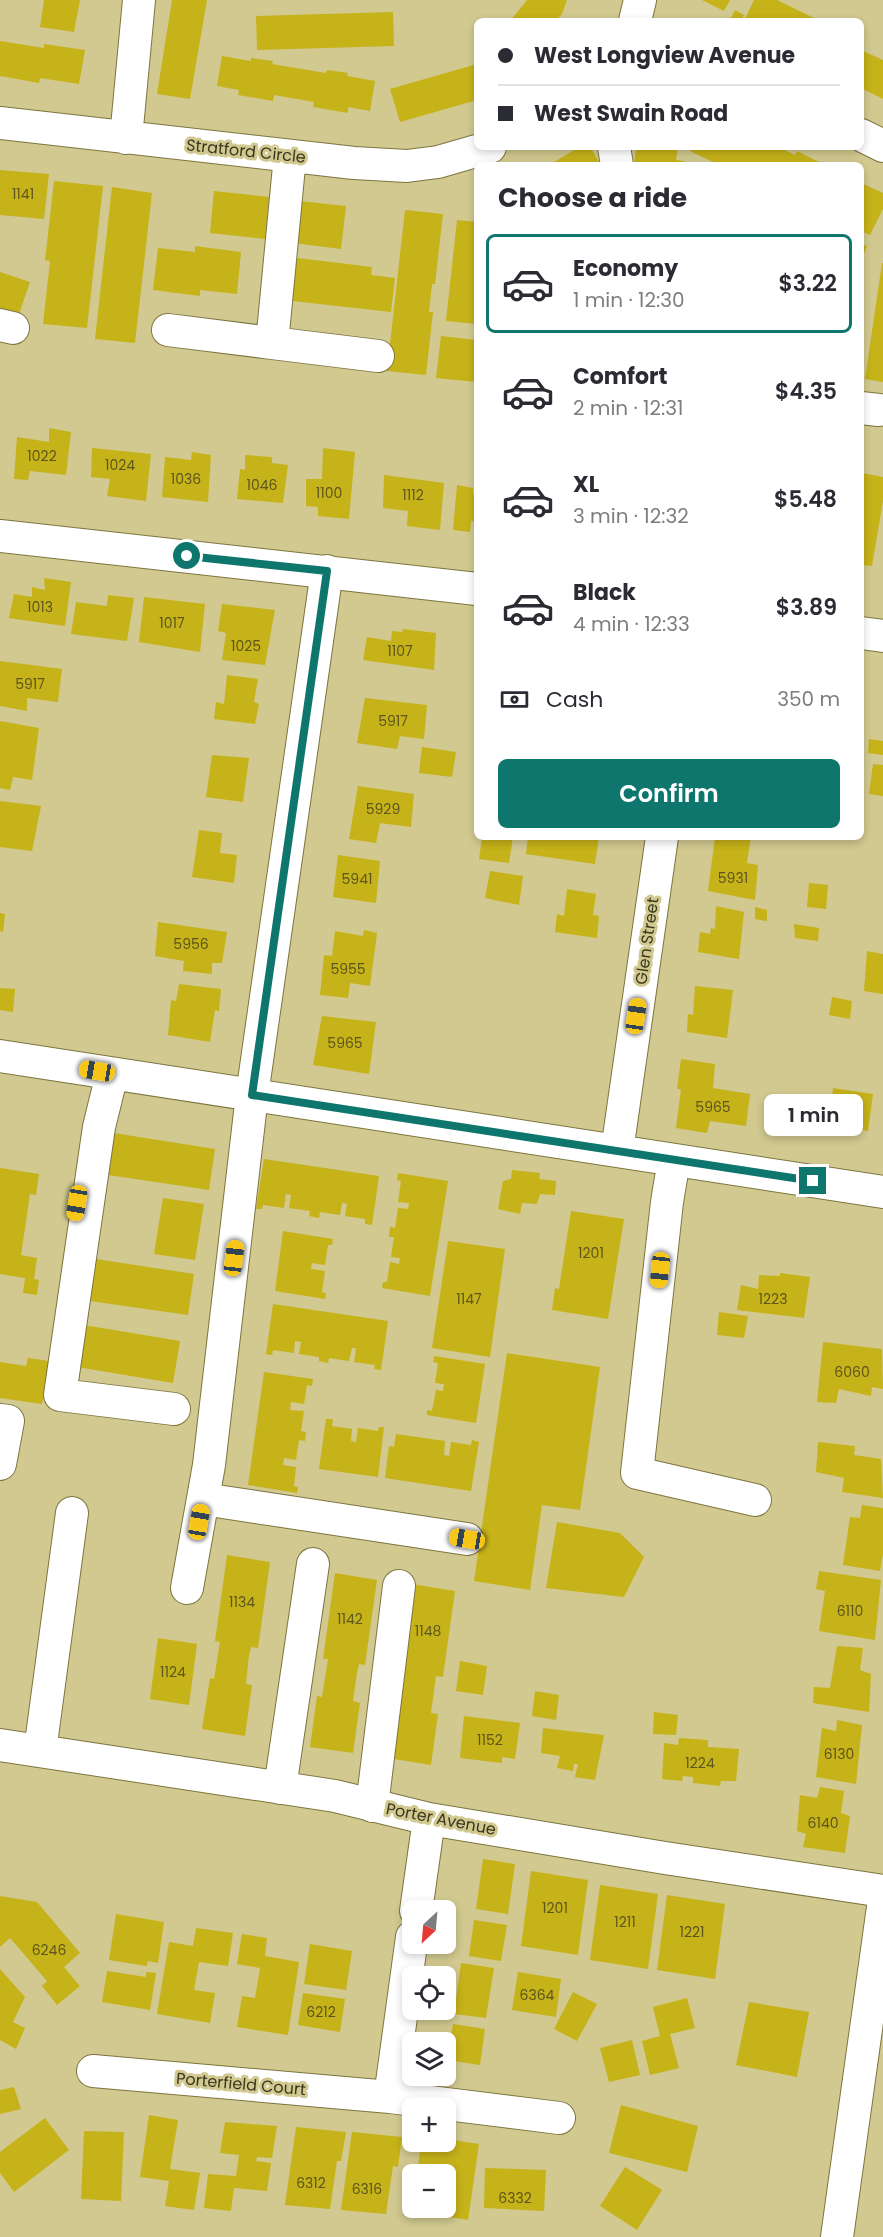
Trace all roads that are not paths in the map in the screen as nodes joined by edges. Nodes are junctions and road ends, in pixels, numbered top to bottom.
1 (139, 0) edge
2 (640, 0) edge
3 (637, 18) edge
4 (0, 123) edge
5 (864, 136) edge
6 (126, 138) junction
7 (883, 146) edge
8 (480, 150) edge
9 (290, 156) junction
10 (168, 330) dead end
11 (272, 343) junction
12 (378, 356) dead end
13 (0, 536) edge
14 (327, 571) junction
15 (474, 589) edge
16 (864, 633) edge
17 (883, 636) edge
18 (662, 840) edge
19 (0, 1056) edge
20 (105, 1072) junction
21 (252, 1095) junction
22 (617, 1151) junction
23 (674, 1160) junction
24 (883, 1192) edge
25 (61, 1312) dead end
26 (174, 1409) dead end
27 (0, 1419) edge
28 (0, 1464) edge
29 (203, 1499) junction
30 (755, 1500) dead end
31 (72, 1513) dead end
32 (467, 1539) dead end
33 (313, 1564) dead end
34 (399, 1586) dead end
35 (187, 1588) dead end
36 (0, 1745) edge
37 (40, 1751) junction
38 (280, 1788) junction
39 (372, 1806) junction
40 (429, 1819) junction
41 (883, 1891) edge
42 (418, 1900) edge
43 (883, 1907) edge
44 (410, 1954) edge
45 (93, 2071) dead end
46 (390, 2097) junction
47 (559, 2118) dead end
48 (837, 2237) edge

1 - 6 street
2 - 3 street
4 - 6 street, Stratford Circle
5 - 7 street
6 - 9 street, Stratford Circle
8 - 9 street, Stratford Circle
9 - 11 street
10 - 11 street
11 - 12 street
13 - 14 street
14 - 15 street
14 - 21 street
16 - 17 street
18 - 22 street, Glen Street
19 - 20 street
20 - 21 street
20 - 25 street
20 - 26 street
21 - 22 street
21 - 29 street
22 - 23 street
23 - 24 street
23 - 30 street
27 - 28 street
29 - 32 street
29 - 35 street
31 - 37 street
33 - 38 street
34 - 39 street
36 - 37 street, Porter Avenue
37 - 38 street, Porter Avenue
38 - 39 street, Porter Avenue
39 - 40 street, Porter Avenue
40 - 41 street, Porter Avenue
40 - 42 street
43 - 48 street
44 - 46 street
45 - 46 street, Porterfield Court
46 - 47 street, Porterfield Court

